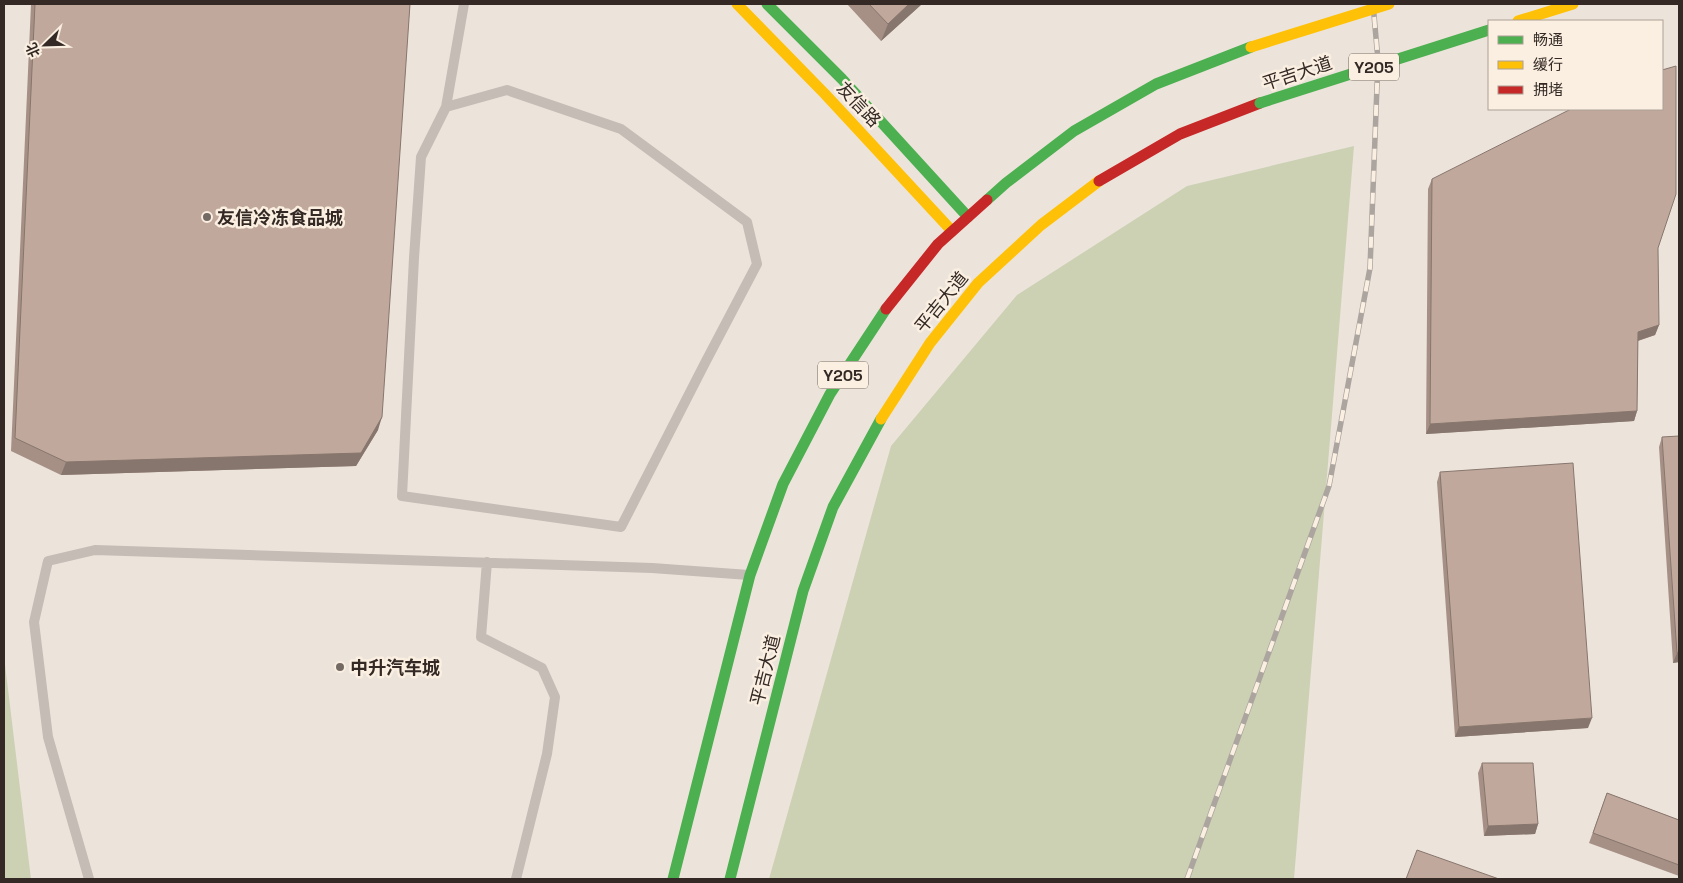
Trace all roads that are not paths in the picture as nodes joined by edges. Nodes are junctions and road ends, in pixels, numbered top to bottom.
1 (464, 4) edge
2 (737, 4) edge
3 (767, 4) edge
4 (1389, 4) edge
5 (1573, 4) edge
6 (1521, 20) edge
7 (1488, 30) edge
8 (446, 107) junction
9 (968, 217) junction
10 (952, 231) junction
11 (487, 562) junction
12 (750, 575) junction
13 (89, 879) edge
14 (516, 879) edge
15 (673, 879) edge
16 (730, 879) edge

1 - 8 lane
2 - 10 main road, 友信路
3 - 9 main road, 友信路
4 - 9 main road, Y205, bridge
5 - 6 main road
7 - 16 main road, 平吉大道 / Y205, bridge
8 - 8 lane
9 - 10 main road, Y205
10 - 12 main road, Y205
11 - 12 lane
11 - 13 lane
11 - 14 lane
12 - 15 main road, Y205

